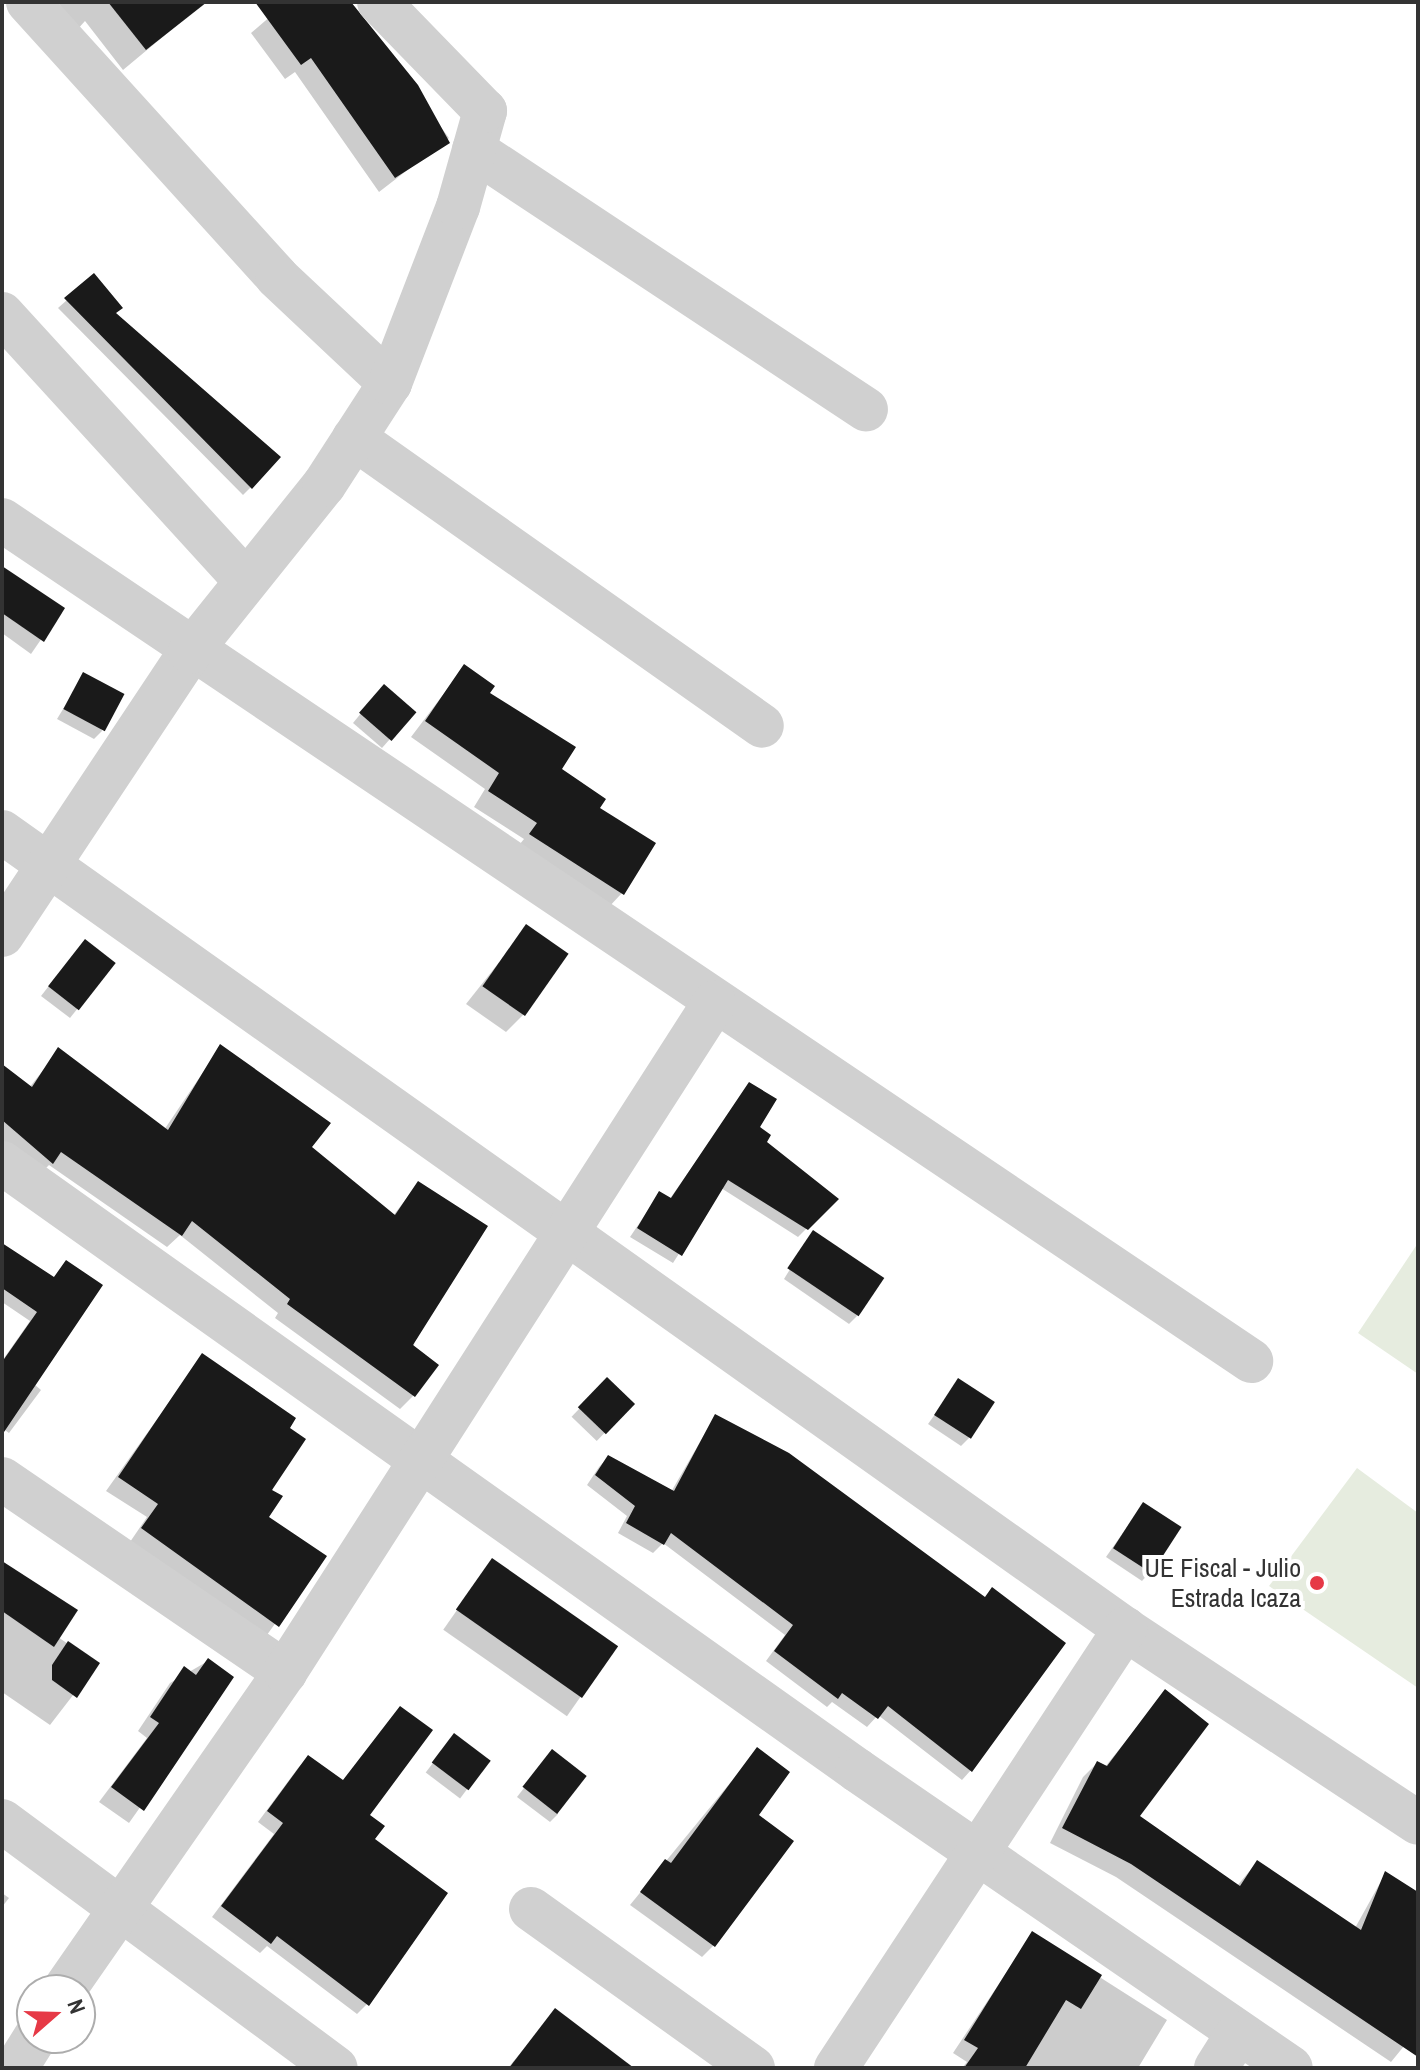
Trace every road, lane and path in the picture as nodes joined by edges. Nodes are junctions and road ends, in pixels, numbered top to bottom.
1 (28, 2) edge
2 (379, 2) edge
3 (474, 150) junction
4 (2, 314) edge
5 (390, 383) junction
6 (866, 409) dead end
7 (354, 438) junction
8 (2, 520) edge
9 (244, 579) junction
10 (190, 652) junction
11 (762, 726) dead end
12 (2, 832) edge
13 (50, 864) junction
14 (2, 935) edge
15 (714, 1003) junction
16 (2, 1163) edge
17 (562, 1233) junction
18 (1251, 1361) dead end
19 (423, 1455) junction
20 (2, 1479) edge
21 (1125, 1629) junction
22 (285, 1672) junction
23 (2, 1821) edge
24 (1418, 1823) edge
25 (984, 1853) junction
26 (116, 1906) junction
27 (531, 1909) dead end
28 (74, 1974) edge
29 (1227, 2050) edge
30 (336, 2068) edge
31 (753, 2068) edge
32 (836, 2068) edge
33 (1291, 2068) edge

1 - 5 street
2 - 3 street
3 - 5 street
3 - 6 street
4 - 9 street
5 - 7 street
7 - 9 street
7 - 11 street
8 - 10 street
9 - 10 street
10 - 13 street
10 - 15 street
12 - 13 street
13 - 14 street
13 - 17 street
15 - 17 street
15 - 18 street
16 - 19 street
17 - 19 street
17 - 21 street
19 - 22 street
19 - 25 street
20 - 22 street
21 - 24 street
21 - 25 street
22 - 26 street
23 - 26 street
25 - 29 street
25 - 32 street
26 - 28 street
26 - 30 street
27 - 31 street
29 - 33 street

